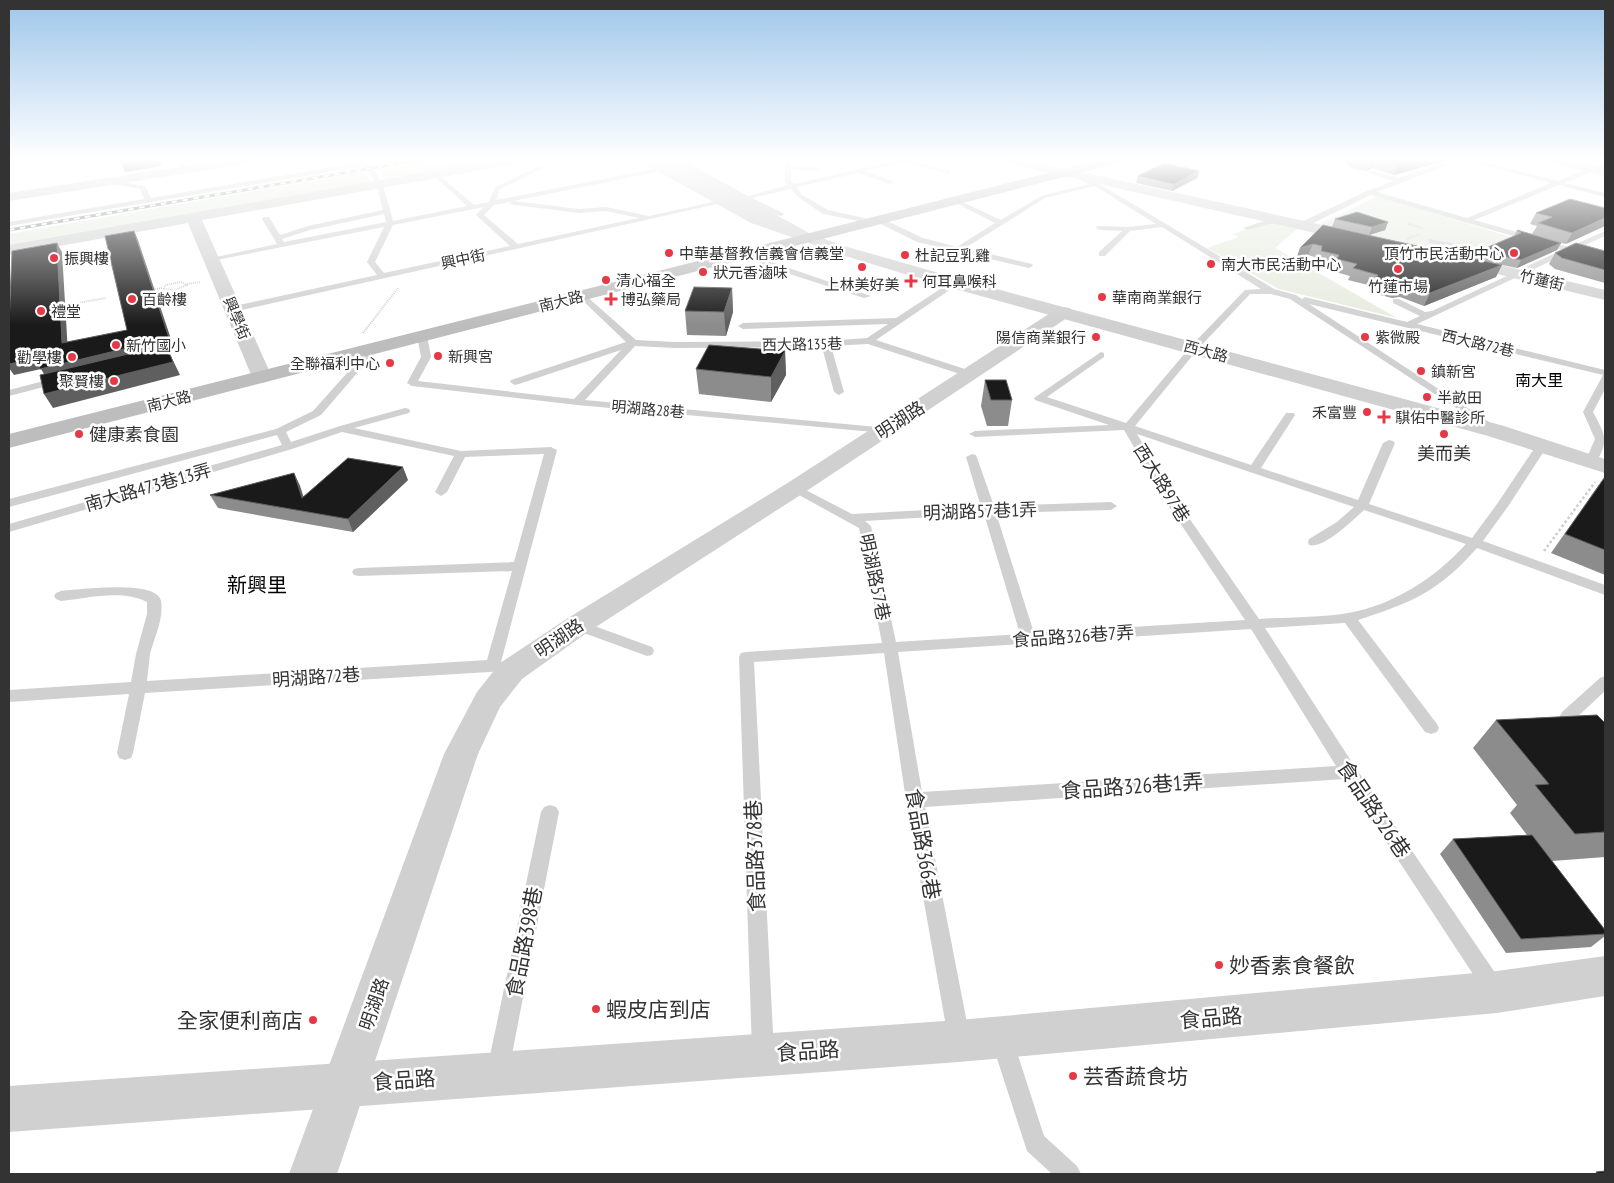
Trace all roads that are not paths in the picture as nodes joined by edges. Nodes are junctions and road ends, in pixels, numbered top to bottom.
1 (60, 215) edge
2 (203, 215) edge
3 (367, 215) edge
4 (388, 215) edge
5 (430, 215) edge
6 (480, 215) edge
7 (638, 215) edge
8 (664, 215) edge
9 (747, 215) edge
10 (751, 215) edge
11 (764, 215) edge
12 (782, 215) edge
13 (841, 215) edge
14 (892, 215) edge
15 (985, 215) edge
16 (1014, 215) edge
17 (1148, 215) edge
18 (1260, 215) edge
19 (1322, 215) edge
20 (1451, 215) edge
21 (1480, 215) edge
22 (193, 217) junction
23 (652, 218) junction
24 (266, 219) dead end
25 (1277, 219) junction
26 (756, 220) junction
27 (1468, 220) junction
28 (869, 221) junction
29 (390, 223) junction
30 (1001, 223) junction
31 (9, 224) edge
32 (1164, 225) junction
33 (1302, 225) junction
34 (1100, 228) dead end
35 (1247, 228) dead end
36 (1128, 229) junction
37 (1605, 233) edge
38 (806, 237) junction
39 (281, 241) junction
40 (1374, 241) edge
41 (1432, 241) dead end
42 (1413, 247) edge
43 (516, 248) junction
44 (1568, 249) junction
45 (9, 250) edge
46 (956, 250) junction
47 (748, 254) junction
48 (1102, 254) dead end
49 (1450, 258) junction
50 (211, 259) junction
51 (1605, 260) edge
52 (1029, 266) dead end
53 (1516, 274) junction
54 (383, 277) junction
55 (954, 283) junction
56 (1271, 291) junction
57 (1605, 295) edge
58 (583, 296) junction
59 (867, 296) dead end
60 (1293, 298) junction
61 (1396, 301) edge
62 (233, 309) junction
63 (1064, 312) junction
64 (1426, 316) junction
65 (896, 321) junction
66 (743, 326) dead end
67 (1406, 326) junction
68 (422, 336) junction
69 (869, 341) junction
70 (633, 343) junction
71 (826, 344) junction
72 (374, 348) junction
73 (1194, 348) junction
74 (1101, 355) dead end
75 (1605, 373) edge
76 (970, 374) junction
77 (262, 377) junction
78 (1605, 378) edge
79 (67, 379) edge
80 (515, 382) dead end
81 (839, 392) dead end
82 (9, 393) edge
83 (577, 402) junction
84 (405, 411) dead end
85 (1290, 415) dead end
86 (1128, 428) junction
87 (341, 429) junction
88 (884, 430) junction
89 (280, 431) junction
90 (1496, 431) junction
91 (974, 434) dead end
92 (9, 441) edge
93 (1389, 443) dead end
94 (1542, 446) junction
95 (288, 447) junction
96 (461, 454) junction
97 (972, 458) dead end
98 (1599, 467) edge
99 (1254, 469) junction
100 (794, 489) junction
101 (441, 492) dead end
102 (9, 503) edge
103 (1111, 506) dead end
104 (1362, 506) junction
105 (989, 510) junction
106 (849, 518) junction
107 (9, 528) edge
108 (1314, 542) dead end
109 (1475, 543) junction
110 (520, 566) junction
111 (359, 572) dead end
112 (1605, 590) edge
113 (61, 596) dead end
114 (1349, 618) junction
115 (1255, 624) junction
116 (578, 625) junction
117 (1029, 639) junction
118 (890, 647) junction
119 (647, 651) dead end
120 (746, 657) joint
121 (502, 668) junction
122 (1605, 682) edge
123 (138, 688) junction
124 (9, 696) edge
125 (1568, 716) edge
126 (1431, 728) dead end
127 (125, 753) dead end
128 (1349, 772) junction
129 (915, 800) junction
130 (550, 812) dead end
131 (1605, 976) edge
132 (1497, 992) junction
133 (1001, 1037) junction
134 (959, 1041) junction
135 (763, 1054) junction
136 (498, 1073) junction
137 (346, 1084) junction
138 (9, 1109) edge
139 (313, 1174) edge
140 (1069, 1174) edge

1 - 31 lane
2 - 22 street
3 - 39 lane
4 - 29 lane
5 - 29 lane
6 - 43 lane
7 - 23 lane
8 - 23 lane, 興中街
9 - 26 street, 西大路
10 - 26 lane
11 - 38 street, 西大路
12 - 38 street, 西大路
13 - 28 lane
14 - 28 main road, 南大路
15 - 30 lane
16 - 30 lane
17 - 32 lane, 西大路72巷
18 - 25 street
19 - 33 lane
20 - 27 lane
21 - 27 lane
22 - 45 street
22 - 50 street, 興學街
23 - 43 lane, 興中街
24 - 39 lane
25 - 33 street
25 - 35 lane
26 - 38 street, 西大路
27 - 44 lane
28 - 38 main road, 南大路
28 - 46 lane
29 - 39 lane
29 - 54 lane
30 - 46 lane
32 - 36 lane
32 - 56 lane, 西大路72巷
33 - 40 street
34 - 36 lane
36 - 48 lane
37 - 44 lane
38 - 47 main road, 南大路
38 - 55 street, 西大路
39 - 50 lane
41 - 49 lane
42 - 49 street, 竹蓮街
43 - 54 lane, 興中街
44 - 51 lane
44 - 53 lane
46 - 52 lane
47 - 58 main road, 南大路
47 - 59 lane
49 - 53 street, 竹蓮街
50 - 62 street, 興學街
53 - 57 street, 竹蓮街
53 - 64 lane
54 - 62 lane, 興中街
55 - 63 street, 西大路
55 - 65 lane
56 - 60 lane, 西大路72巷
56 - 73 lane, 西大路97巷
58 - 68 main road, 南大路
58 - 70 lane
60 - 67 lane, 西大路72巷
60 - 90 lane, 西大路72巷
61 - 64 lane
62 - 77 street, 興學街
63 - 73 street, 西大路
63 - 76 street, 明湖路
64 - 67 lane
65 - 66 lane
65 - 69 lane
67 - 75 lane, 西大路72巷
68 - 72 main road, 南大路
68 - 83 lane, 明湖路28巷
69 - 71 lane, 西大路135巷
69 - 76 lane
70 - 71 lane, 西大路135巷
70 - 80 lane
70 - 83 lane
71 - 81 lane
72 - 77 main road, 南大路
72 - 89 lane
73 - 86 lane, 西大路97巷
73 - 90 street, 西大路
74 - 86 lane
76 - 88 street, 明湖路
77 - 92 main road, 南大路
78 - 98 lane
79 - 82 lane
83 - 88 lane, 明湖路28巷
84 - 87 lane
85 - 99 lane
86 - 91 lane
86 - 99 lane
86 - 115 lane, 西大路97巷
87 - 95 lane
87 - 96 lane
88 - 100 street, 明湖路
89 - 95 lane
89 - 102 lane
90 - 94 street, 西大路
93 - 104 lane
94 - 98 street, 西大路
94 - 109 lane, 食品路326巷7弄
95 - 107 lane, 南大路473巷13弄
96 - 101 lane
96 - 110 lane
97 - 105 lane
99 - 104 lane
100 - 106 lane, 明湖路57巷
100 - 116 street, 明湖路
103 - 105 lane, 明湖路57巷1弄
104 - 108 lane
104 - 109 lane
105 - 106 lane, 明湖路57巷1弄
105 - 117 lane
106 - 118 lane, 明湖路57巷
109 - 112 lane
109 - 114 lane, 食品路326巷7弄
110 - 111 lane
110 - 121 lane
113 - 123 lane
114 - 115 lane, 食品路326巷7弄
114 - 126 lane
115 - 117 lane, 食品路326巷7弄
115 - 128 lane, 食品路326巷
116 - 119 lane
116 - 121 street, 明湖路
117 - 118 lane, 食品路326巷7弄
118 - 120 lane, 食品路326巷7弄
118 - 129 lane, 食品路366巷
120 - 135 lane, 食品路378巷
121 - 123 lane, 明湖路72巷
121 - 137 street, 明湖路
122 - 125 lane
123 - 124 lane, 明湖路72巷
123 - 127 lane
128 - 129 lane, 食品路326巷1弄
128 - 132 lane, 食品路326巷
129 - 134 lane, 食品路366巷
130 - 136 lane, 食品路398巷
131 - 132 street, 食品路
132 - 133 street, 食品路
133 - 134 street, 食品路
133 - 140 lane
134 - 135 street, 食品路
135 - 136 street, 食品路
136 - 137 street, 食品路
137 - 138 street, 食品路
137 - 139 street, 明湖路

